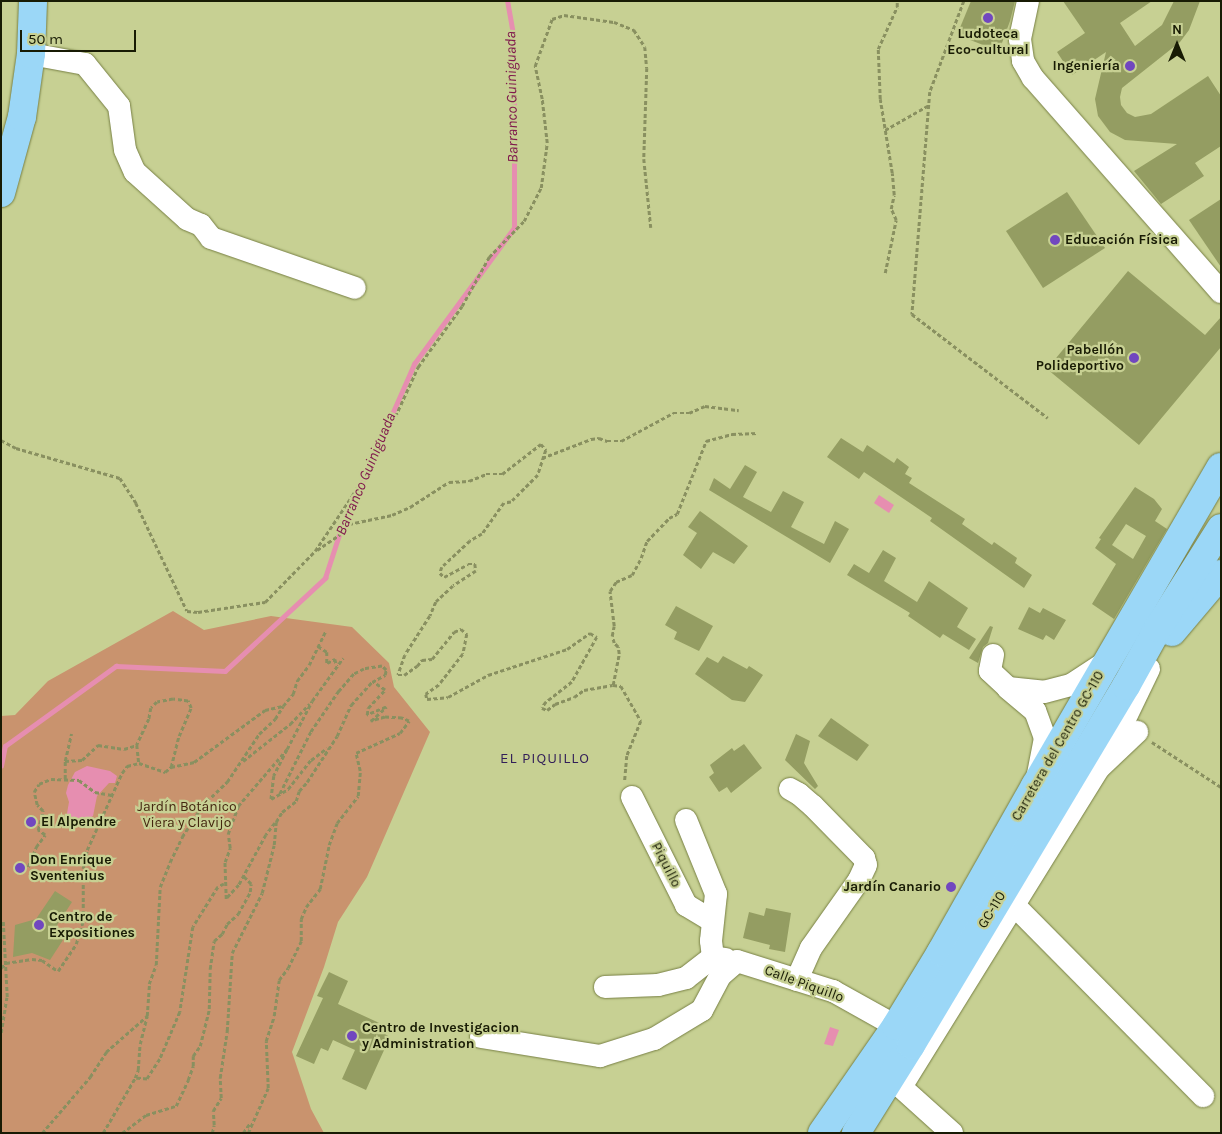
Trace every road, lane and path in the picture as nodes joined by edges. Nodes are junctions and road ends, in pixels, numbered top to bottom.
1 (33, 1) edge
2 (897, 1) edge
3 (964, 1) edge
4 (1028, 1) edge
5 (32, 54) junction
6 (930, 105) junction
7 (885, 130) junction
8 (1, 193) edge
9 (651, 228) dead end
10 (885, 273) dead end
11 (355, 288) dead end
12 (1221, 292) edge
13 (739, 410) dead end
14 (1048, 418) dead end
15 (758, 434) dead end
16 (1, 440) edge
17 (542, 458) junction
18 (1221, 467) edge
19 (1221, 528) edge
20 (315, 551) junction
21 (1221, 574) edge
22 (325, 632) dead end
23 (318, 646) junction
24 (1160, 646) junction
25 (993, 655) dead end
26 (343, 658) dead end
27 (1106, 662) junction
28 (337, 666) junction
29 (372, 682) junction
30 (613, 685) junction
31 (1126, 686) junction
32 (1008, 688) junction
33 (312, 701) junction
34 (283, 706) junction
35 (1136, 732) joint
36 (71, 734) dead end
37 (137, 745) junction
38 (329, 746) junction
39 (288, 749) junction
40 (65, 761) junction
41 (138, 763) junction
42 (240, 763) junction
43 (171, 768) junction
44 (1071, 778) junction
45 (65, 779) junction
46 (1035, 786) junction
47 (1221, 787) edge
48 (790, 789) dead end
49 (112, 794) junction
50 (280, 794) junction
51 (632, 797) joint
52 (686, 820) dead end
53 (276, 822) junction
54 (28, 866) dead end
55 (243, 876) junction
56 (224, 884) junction
57 (1014, 905) junction
58 (3, 921) dead end
59 (713, 921) junction
60 (713, 957) junction
61 (737, 961) junction
62 (6, 963) junction
63 (1, 968) edge
64 (797, 980) junction
65 (606, 987) dead end
66 (147, 1016) junction
67 (896, 1026) junction
68 (1, 1033) edge
69 (481, 1037) dead end
70 (135, 1078) junction
71 (1203, 1096) dead end
72 (252, 1120) junction
73 (42, 1133) edge
74 (103, 1133) edge
75 (122, 1133) edge
76 (212, 1133) edge
77 (243, 1133) edge
78 (248, 1133) edge
79 (822, 1133) edge
80 (856, 1133) edge
81 (952, 1133) edge

1 - 5 main road
2 - 7 path
3 - 6 path
4 - 12 street
5 - 8 main road
5 - 11 street
6 - 7 path
6 - 14 path
7 - 10 path
9 - 20 path
13 - 17 path
15 - 30 path
16 - 20 path
17 - 20 path
17 - 30 path
18 - 27 main road, Carretera del Centro GC-110 / GC-110
19 - 31 main road, Carretera del Centro GC-110 / GC-110
21 - 24 main road
22 - 23 path
23 - 28 path
23 - 34 path
24 - 31 main road
24 - 44 street
25 - 32 street
26 - 28 path
27 - 32 street
27 - 46 main road, Carretera del Centro GC-110 / GC-110
28 - 33 path
29 - 38 path
29 - 50 path
29 - 72 path
30 - 51 path
31 - 44 main road, GC-110 / GC-110
32 - 46 street
33 - 39 path
33 - 42 path
34 - 42 path
34 - 43 path
35 - 47 path
35 - 57 street
36 - 40 path
37 - 40 path
37 - 41 path
37 - 43 path
38 - 50 path
38 - 53 path
39 - 50 path
39 - 56 path
40 - 45 path
41 - 43 path
41 - 49 path
42 - 66 path
44 - 80 main road, GC-110 / GC-110
45 - 49 path
45 - 54 path
46 - 67 main road, Carretera del Centro GC-110 / GC-110
48 - 64 street
49 - 62 path
51 - 59 street, Piquillo
52 - 59 street
53 - 55 path
53 - 76 path
55 - 56 path
55 - 75 path
56 - 70 path
57 - 71 street
57 - 81 street
58 - 62 path
59 - 60 street
60 - 61 street, Calle Piquillo
60 - 65 street
61 - 64 street, Calle Piquillo
61 - 69 street
62 - 63 path
62 - 68 path
64 - 67 street, Calle Piquillo
66 - 70 path
66 - 73 path
67 - 79 main road, GC-110
70 - 74 path
72 - 77 path
72 - 78 path

